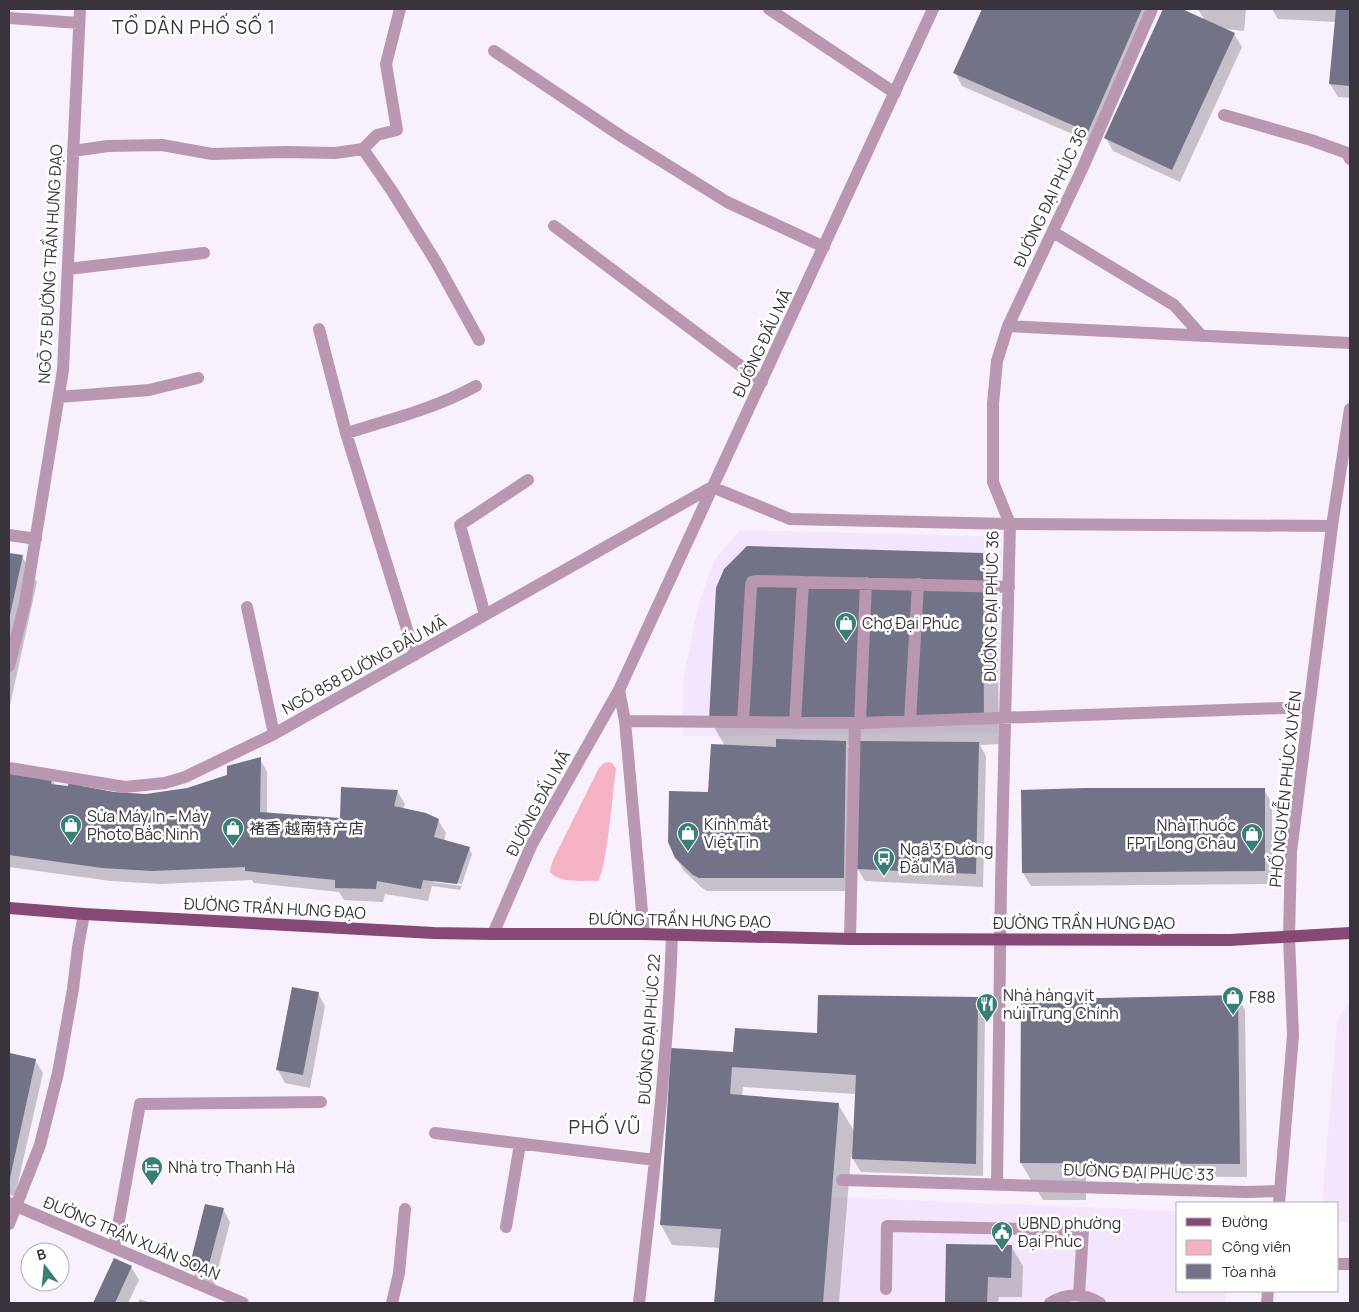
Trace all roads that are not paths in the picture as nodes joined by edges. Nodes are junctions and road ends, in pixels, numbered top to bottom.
1 (80, 9) edge
2 (400, 9) edge
3 (769, 9) edge
4 (933, 9) edge
5 (1152, 9) edge
6 (9, 18) edge
7 (79, 23) junction
8 (494, 51) dead end
9 (895, 93) junction
10 (1224, 115) dead end
11 (363, 149) junction
12 (73, 151) junction
13 (1349, 155) edge
14 (554, 226) dead end
15 (1053, 232) junction
16 (824, 247) junction
17 (204, 253) dead end
18 (68, 269) junction
19 (1008, 326) junction
20 (320, 328) dead end
21 (1201, 336) junction
22 (479, 340) dead end
23 (1350, 343) edge
24 (198, 378) dead end
25 (762, 382) junction
26 (476, 386) dead end
27 (58, 397) junction
28 (1350, 409) edge
29 (346, 433) junction
30 (528, 480) dead end
31 (712, 487) junction
32 (1010, 524) junction
33 (1332, 526) junction
34 (9, 535) edge
35 (36, 539) junction
36 (802, 582) junction
37 (866, 583) junction
38 (918, 584) junction
39 (1009, 586) junction
40 (247, 607) dead end
41 (485, 615) junction
42 (415, 655) junction
43 (9, 666) edge
44 (619, 690) junction
45 (1309, 707) junction
46 (1006, 718) junction
47 (624, 722) junction
48 (743, 722) junction
49 (910, 722) junction
50 (795, 723) junction
51 (858, 723) junction
52 (274, 734) junction
53 (9, 768) edge
54 (9, 908) edge
55 (84, 914) junction
56 (1350, 933) edge
57 (493, 934) junction
58 (644, 934) junction
59 (672, 935) junction
60 (1289, 938) junction
61 (850, 939) junction
62 (1000, 940) junction
63 (321, 1102) dead end
64 (435, 1134) dead end
65 (520, 1144) junction
66 (655, 1160) junction
67 (842, 1180) dead end
68 (997, 1184) junction
69 (1280, 1197) edge
70 (13, 1205) edge
71 (406, 1208) dead end
72 (9, 1224) edge
73 (506, 1227) dead end
74 (114, 1248) junction
75 (886, 1289) dead end
76 (1079, 1295) junction
77 (243, 1303) edge
78 (392, 1303) edge
79 (639, 1303) edge
80 (1050, 1303) edge
81 (1100, 1303) edge

1 - 7 street, NGÕ 75 ĐƯỜNG TRẦN HƯNG ĐẠO
2 - 11 street
3 - 9 street
4 - 9 street, ĐƯỜNG ĐẤU MÃ
5 - 15 street, ĐƯỜNG ĐẠI PHÚC 36
6 - 7 street
7 - 12 street, NGÕ 75 ĐƯỜNG TRẦN HƯNG ĐẠO
8 - 16 street
9 - 16 street, ĐƯỜNG ĐẤU MÃ
10 - 13 street
11 - 12 street
11 - 22 street
12 - 18 street, NGÕ 75 ĐƯỜNG TRẦN HƯNG ĐẠO
14 - 25 street
15 - 19 street, ĐƯỜNG ĐẠI PHÚC 36
15 - 21 street
16 - 25 street, ĐƯỜNG ĐẤU MÃ
17 - 18 street
18 - 27 street, NGÕ 75 ĐƯỜNG TRẦN HƯNG ĐẠO
19 - 21 street
19 - 32 street, ĐƯỜNG ĐẠI PHÚC 36
20 - 29 street
21 - 23 street
24 - 27 street
25 - 31 street, ĐƯỜNG ĐẤU MÃ
26 - 29 street
27 - 35 street, NGÕ 75 ĐƯỜNG TRẦN HƯNG ĐẠO
28 - 33 street, PHỐ NGUYỄN PHÚC XUYÊN
29 - 42 street
30 - 41 street
31 - 32 street
31 - 41 street, NGÕ 858 ĐƯỜNG ĐẤU MÃ
31 - 44 street, ĐƯỜNG ĐẤU MÃ
32 - 33 street
32 - 39 street, ĐƯỜNG ĐẠI PHÚC 36
33 - 45 street, PHỐ NGUYỄN PHÚC XUYÊN
34 - 35 street
35 - 43 street, NGÕ 75 ĐƯỜNG TRẦN HƯNG ĐẠO
36 - 37 street
36 - 48 street
36 - 50 street
37 - 38 street
37 - 51 street
38 - 39 street
38 - 49 street
39 - 46 street, ĐƯỜNG ĐẠI PHÚC 36
40 - 52 street
41 - 42 street, NGÕ 858 ĐƯỜNG ĐẤU MÃ
42 - 52 street, NGÕ 858 ĐƯỜNG ĐẤU MÃ
44 - 47 street
44 - 57 street, ĐƯỜNG ĐẤU MÃ
45 - 46 street
45 - 60 street, PHỐ NGUYỄN PHÚC XUYÊN
46 - 49 street
46 - 62 street, ĐƯỜNG ĐẠI PHÚC 36
47 - 48 street
47 - 58 street
48 - 50 street
49 - 51 street
50 - 51 street
51 - 61 street
52 - 53 street, NGÕ 858 ĐƯỜNG ĐẤU MÃ
54 - 55 main road, ĐƯỜNG TRẦN HƯNG ĐẠO
55 - 57 main road, ĐƯỜNG TRẦN HƯNG ĐẠO
55 - 70 street
56 - 60 main road, ĐƯỜNG TRẦN HƯNG ĐẠO
57 - 58 main road, ĐƯỜNG TRẦN HƯNG ĐẠO
58 - 59 main road, ĐƯỜNG TRẦN HƯNG ĐẠO
59 - 61 main road, ĐƯỜNG TRẦN HƯNG ĐẠO
59 - 66 street, ĐƯỜNG ĐẠI PHÚC 22
60 - 62 main road, ĐƯỜNG TRẦN HƯNG ĐẠO
60 - 69 street, PHỐ NGUYỄN PHÚC XUYÊN
61 - 62 main road, ĐƯỜNG TRẦN HƯNG ĐẠO
62 - 68 street
63 - 74 street
64 - 65 street
65 - 66 street
65 - 73 street
66 - 79 street, ĐƯỜNG ĐẠI PHÚC 22
67 - 68 street, ĐƯỜNG ĐẠI PHÚC 33
68 - 69 street, ĐƯỜNG ĐẠI PHÚC 33
70 - 72 street
70 - 74 street, ĐƯỜNG TRẦN XUÂN SOẠN
71 - 78 street
74 - 77 street, ĐƯỜNG TRẦN XUÂN SOẠN
75 - 76 street
76 - 80 street
76 - 81 street

